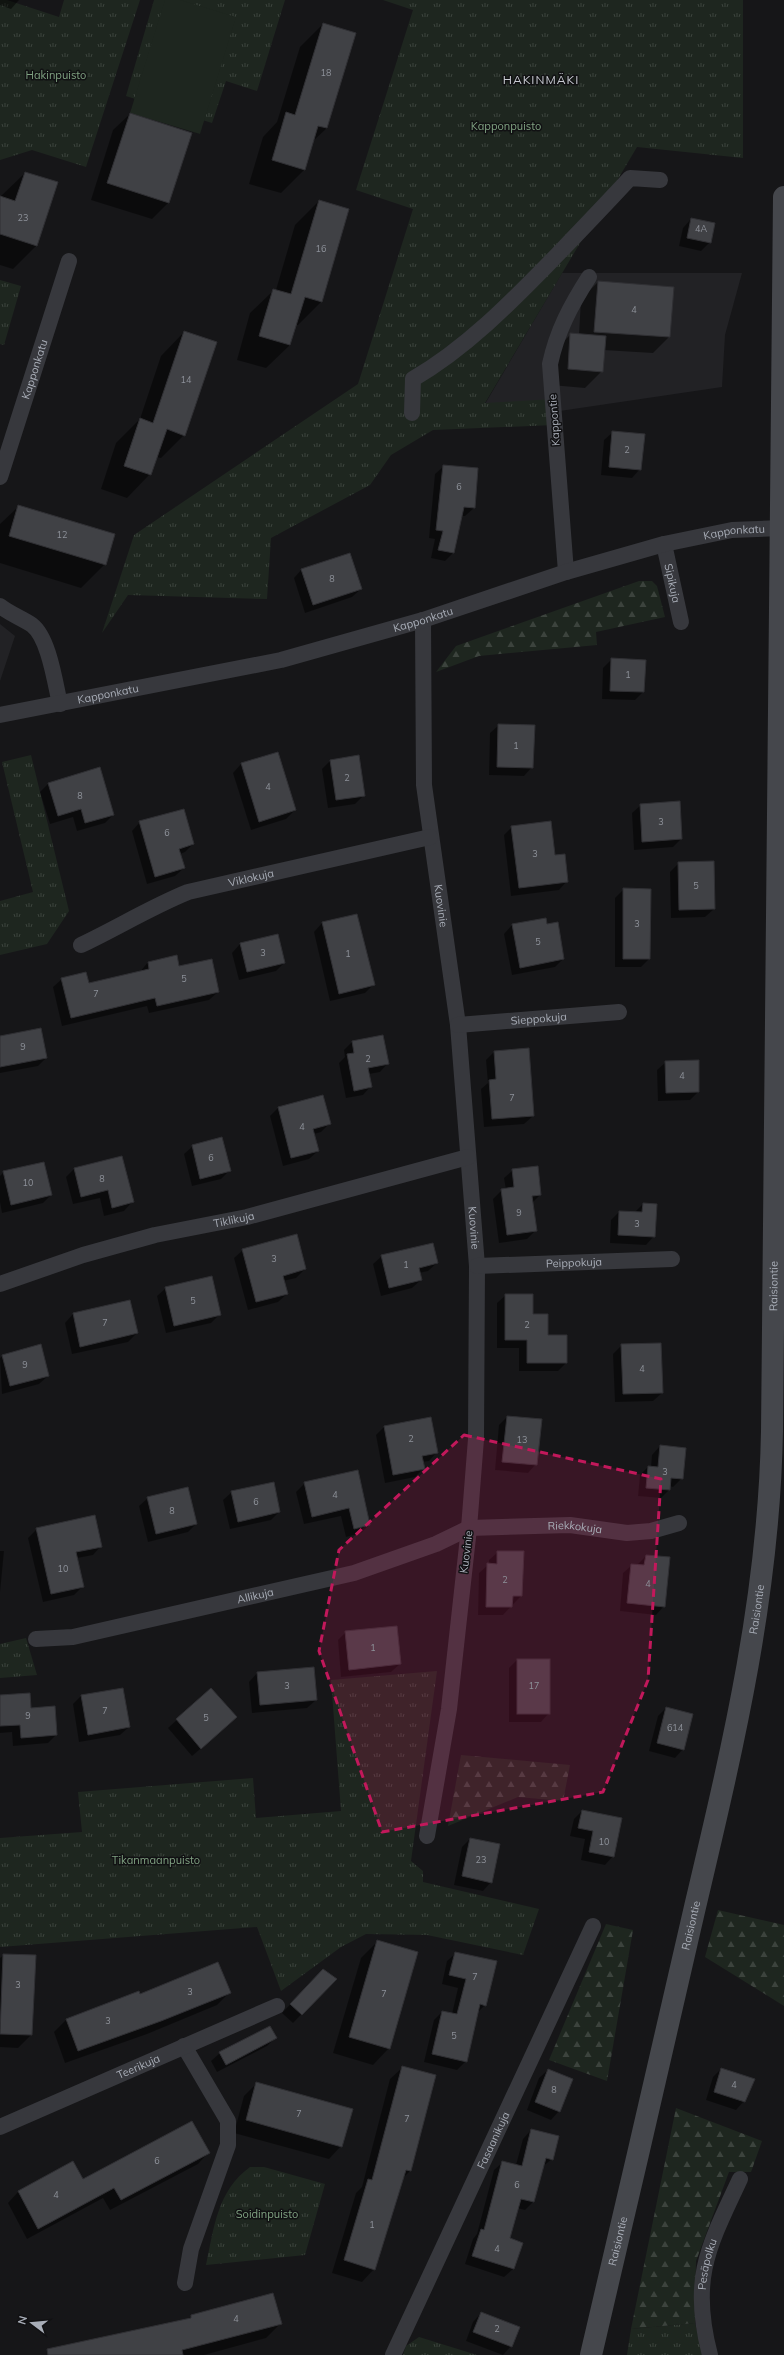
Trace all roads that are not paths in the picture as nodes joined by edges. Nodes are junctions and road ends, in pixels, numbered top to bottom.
1 (660, 180) dead end
2 (784, 198) edge
3 (69, 261) dead end
4 (588, 276) dead end
5 (412, 413) dead end
6 (0, 477) edge
7 (782, 528) junction
8 (664, 544) junction
9 (566, 572) junction
10 (0, 606) edge
11 (423, 620) junction
12 (681, 622) dead end
13 (60, 704) junction
14 (782, 713) edge
15 (0, 715) edge
16 (430, 836) junction
17 (81, 945) dead end
18 (780, 988) edge
19 (619, 1012) dead end
20 (458, 1025) junction
21 (468, 1157) junction
22 (672, 1259) dead end
23 (477, 1266) junction
24 (0, 1284) edge
25 (680, 1523) dead end
26 (469, 1528) junction
27 (36, 1639) dead end
28 (427, 1836) dead end
29 (593, 1926) dead end
30 (278, 2006) dead end
31 (184, 2046) junction
32 (0, 2127) edge
33 (740, 2179) dead end
34 (185, 2283) dead end
35 (393, 2355) edge
36 (591, 2355) edge
37 (710, 2355) edge

1 - 5 street
2 - 7 main road, Raisiontie
3 - 6 street, Kapponkatu
4 - 9 street, Kappontie
7 - 8 street, Kapponkatu
7 - 14 main road, Raisiontie
8 - 9 street, Kapponkatu
8 - 12 street, Sipikuja
9 - 11 street, Kapponkatu
10 - 13 street
11 - 13 street, Kapponkatu
11 - 16 street, Kuovinie
13 - 15 street, Kapponkatu
14 - 18 main road, Raisiontie
16 - 17 street, Viklokuja
16 - 20 street, Kuovinie
18 - 36 main road, Raisiontie
19 - 20 street, Sieppokuja
20 - 21 street, Kuovinie
21 - 23 street, Kuovinie
21 - 24 street, Tiklikuja
22 - 23 street, Peippokuja
23 - 26 street, Kuovinie
25 - 26 street, Riekkokuja
26 - 27 street, Allikuja
26 - 28 street, Kuovinie
29 - 35 street, Fasaanikuja
30 - 31 street, Teerikuja
31 - 32 street, Teerikuja
31 - 34 street
33 - 37 street, Pesäpolku

